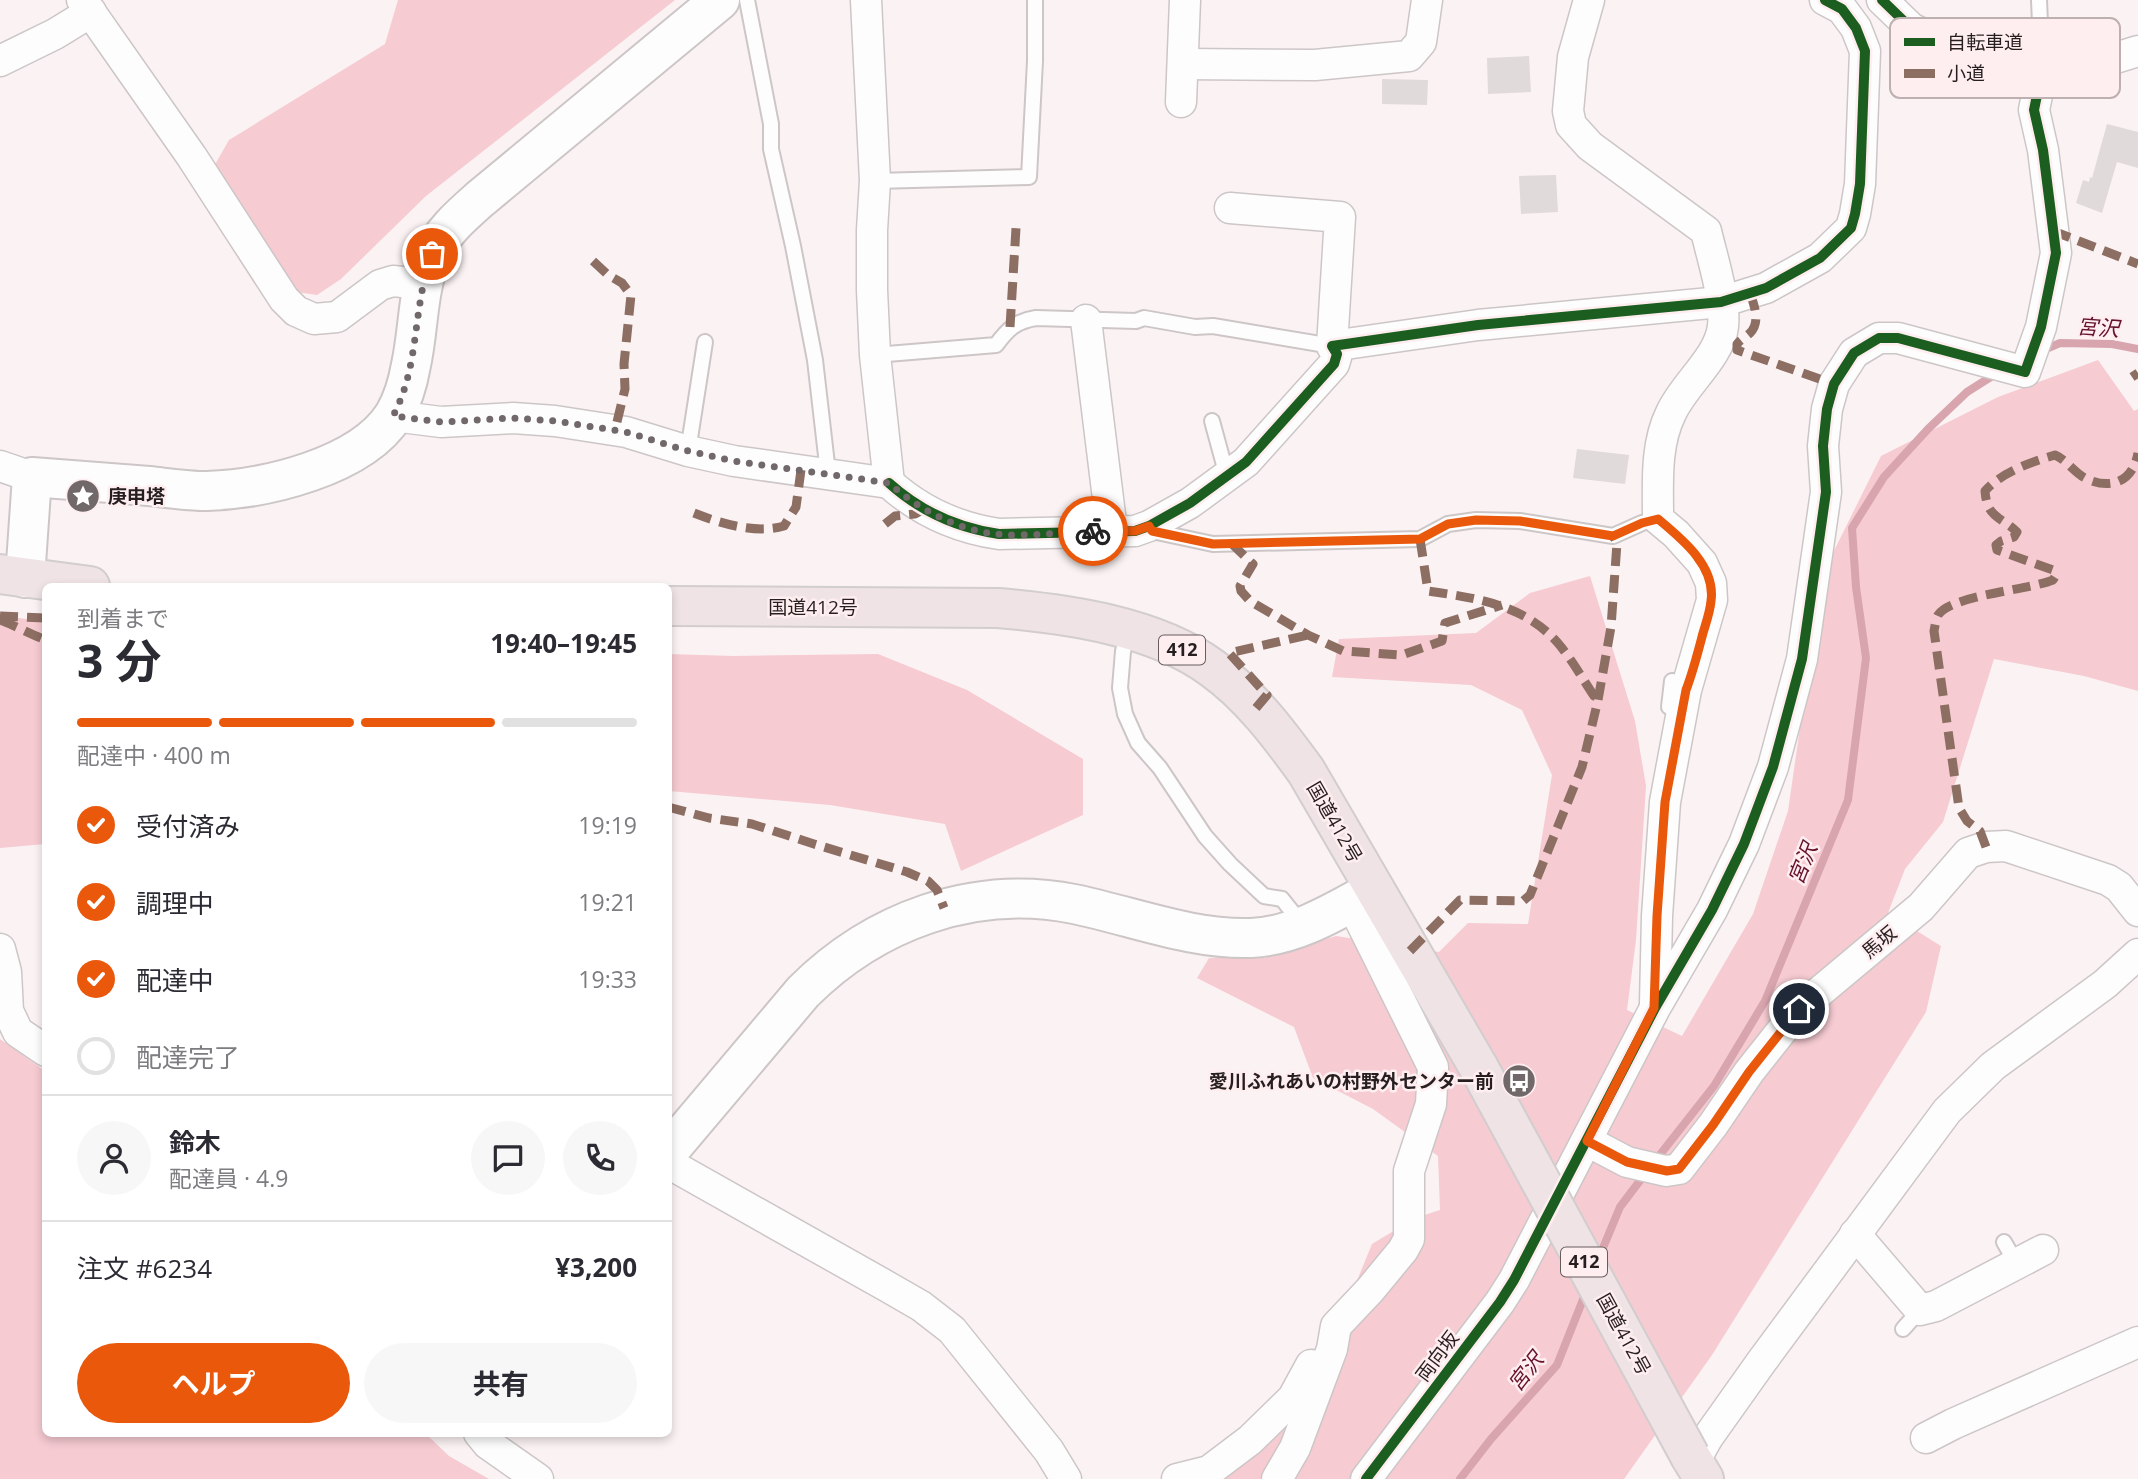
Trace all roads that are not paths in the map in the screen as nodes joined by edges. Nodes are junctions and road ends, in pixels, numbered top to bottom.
1 (720, 0) edge
2 (747, 0) edge
3 (866, 0) edge
4 (1035, 0) edge
5 (1185, 0) edge
6 (1427, 0) edge
7 (1588, 0) edge
8 (1825, 0) edge
9 (1882, 0) edge
10 (2039, 0) edge
11 (86, 6) edge
12 (1901, 18) edge
13 (2040, 18) edge
14 (2138, 51) edge
15 (2120, 57) edge
16 (0, 61) edge
17 (1183, 64) junction
18 (2037, 98) edge
19 (1181, 102) dead end
20 (875, 181) junction
21 (1230, 208) dead end
22 (423, 284) junction
23 (1721, 302) junction
24 (1086, 320) junction
25 (705, 342) dead end
26 (1332, 346) junction
27 (875, 355) junction
28 (393, 416) junction
29 (1212, 421) dead end
30 (688, 451) junction
31 (16, 472) edge
32 (828, 473) junction
33 (1227, 476) junction
34 (889, 483) junction
35 (1658, 519) junction
36 (1149, 526) junction
37 (1112, 531) junction
38 (12, 576) edge
39 (67, 583) edge
40 (672, 606) edge
41 (1129, 631) junction
42 (1672, 681) dead end
43 (1676, 739) junction
44 (1362, 896) junction
45 (2138, 911) edge
46 (1304, 927) junction
47 (0, 949) edge
48 (2138, 954) edge
49 (1654, 1008) junction
50 (4, 1010) edge
51 (42, 1048) edge
52 (1587, 1141) junction
53 (672, 1148) edge
54 (672, 1165) edge
55 (1855, 1234) junction
56 (2042, 1250) dead end
57 (1336, 1326) junction
58 (2134, 1336) edge
59 (482, 1437) edge
60 (1926, 1438) dead end
61 (1049, 1465) edge
62 (1696, 1466) edge
63 (538, 1479) edge
64 (1066, 1479) edge
65 (1177, 1479) edge
66 (1277, 1479) edge
67 (1366, 1479) edge

1 - 22 street
2 - 32 lane
3 - 20 street
4 - 20 lane
5 - 17 street
6 - 17 street
7 - 23 street
8 - 23 street
9 - 12 street
10 - 13 lane
11 - 16 street
11 - 22 street
14 - 15 street
17 - 19 street
18 - 49 street, 両向坂
20 - 27 street
21 - 26 street
22 - 28 street
23 - 26 street
23 - 35 street
24 - 26 lane
24 - 27 lane
24 - 37 street
25 - 30 lane
26 - 33 street
27 - 34 street
28 - 30 street
28 - 31 street
29 - 33 lane
30 - 32 street
31 - 38 street
32 - 34 street
33 - 36 street
34 - 37 street
35 - 36 lane
35 - 43 street
36 - 37 street
38 - 39 highway
40 - 41 highway, 国道412号 / 412
41 - 44 highway, 国道412号 / 412
41 - 46 lane
42 - 43 lane
43 - 49 street
44 - 46 street
44 - 57 street
44 - 62 highway, 国道412号 / 412, bridge
45 - 52 street, 馬坂
46 - 53 street
47 - 50 street
48 - 55 street
49 - 52 street, 両向坂
50 - 51 street
52 - 67 street, 両向坂
54 - 61 street
55 - 56 street
55 - 62 street
57 - 65 street
57 - 66 street
58 - 60 street
59 - 63 street
61 - 64 street

